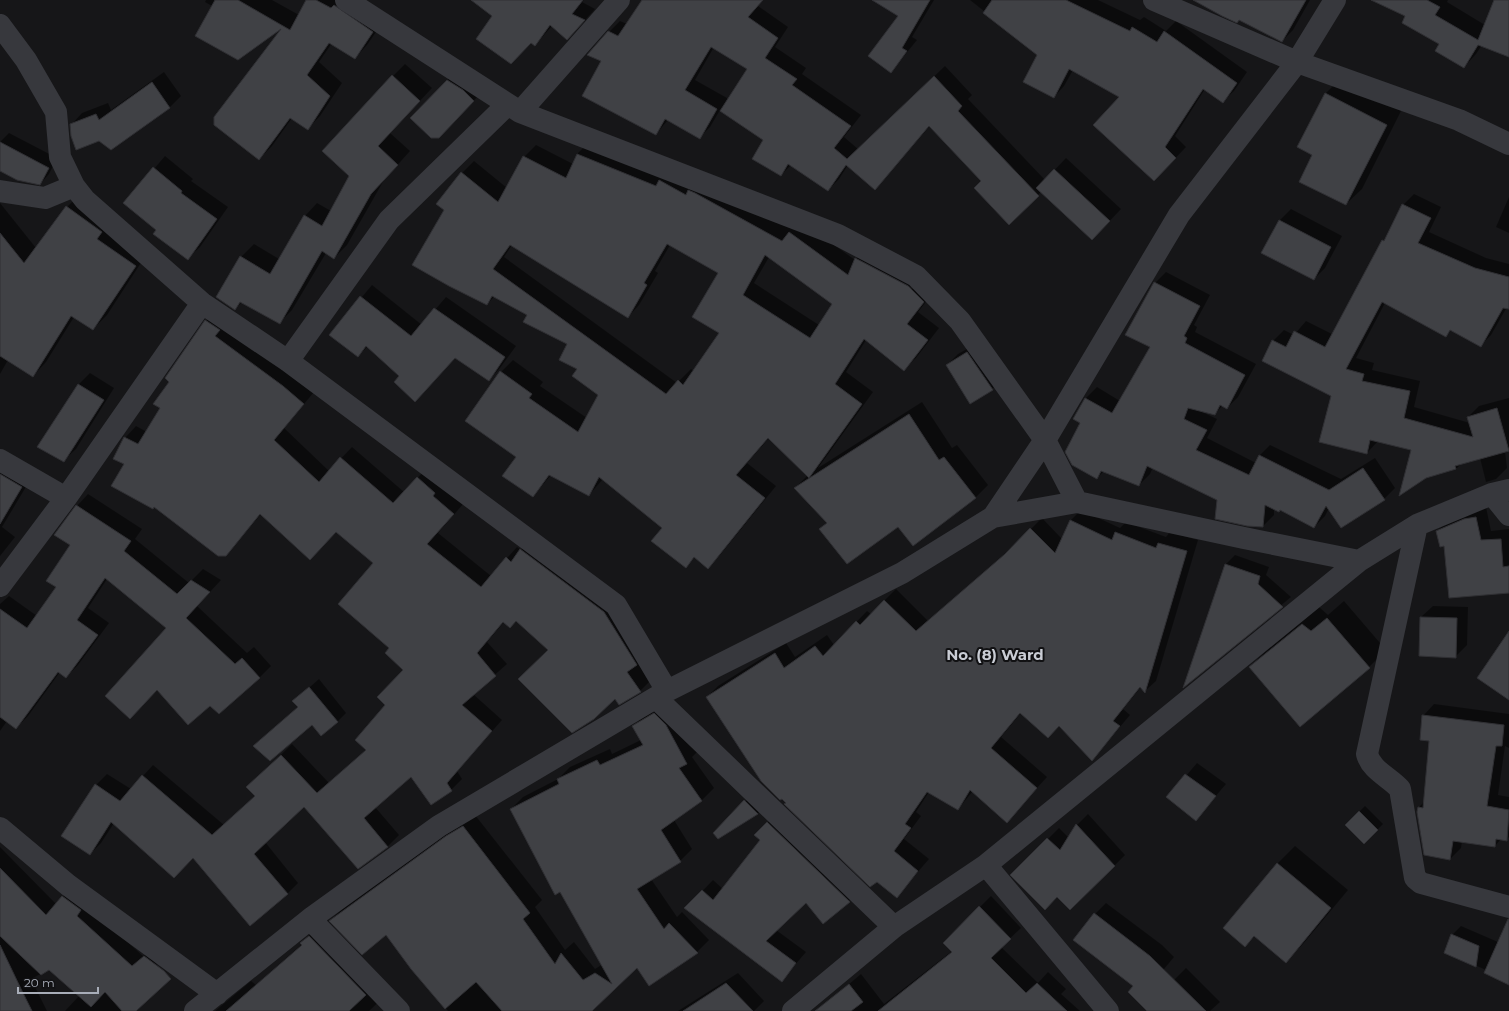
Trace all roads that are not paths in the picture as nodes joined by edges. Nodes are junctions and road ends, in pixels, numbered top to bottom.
1 (346, 0) edge
2 (619, 0) edge
3 (1154, 0) edge
4 (1335, 0) edge
5 (0, 25) edge
6 (1297, 62) junction
7 (513, 109) junction
8 (1509, 144) edge
9 (74, 186) junction
10 (0, 191) edge
11 (202, 303) junction
12 (288, 361) junction
13 (1045, 440) junction
14 (0, 460) edge
15 (1501, 492) edge
16 (66, 498) junction
17 (1077, 502) junction
18 (1509, 515) edge
19 (993, 517) junction
20 (1417, 525) junction
21 (1358, 561) junction
22 (0, 586) edge
23 (662, 694) junction
24 (0, 828) edge
25 (986, 865) junction
26 (1509, 907) edge
27 (310, 919) junction
28 (894, 927) junction
29 (217, 994) junction
30 (195, 1011) edge
31 (399, 1011) edge
32 (793, 1011) edge
33 (1108, 1011) edge

1 - 7 street
2 - 7 street
3 - 6 street
4 - 6 street
5 - 9 street
6 - 8 street
6 - 13 street
7 - 12 street
7 - 13 street
9 - 10 street
9 - 11 street
11 - 12 street
11 - 16 street
12 - 23 street
13 - 17 street
13 - 19 street
14 - 16 street
15 - 18 street
15 - 20 street
16 - 22 street
17 - 19 street
17 - 21 street
19 - 23 street
20 - 21 street
20 - 26 street
21 - 25 street
23 - 27 street
23 - 28 street
24 - 29 street
25 - 28 street
25 - 33 street
27 - 29 street
27 - 31 street
28 - 32 street
29 - 30 street

